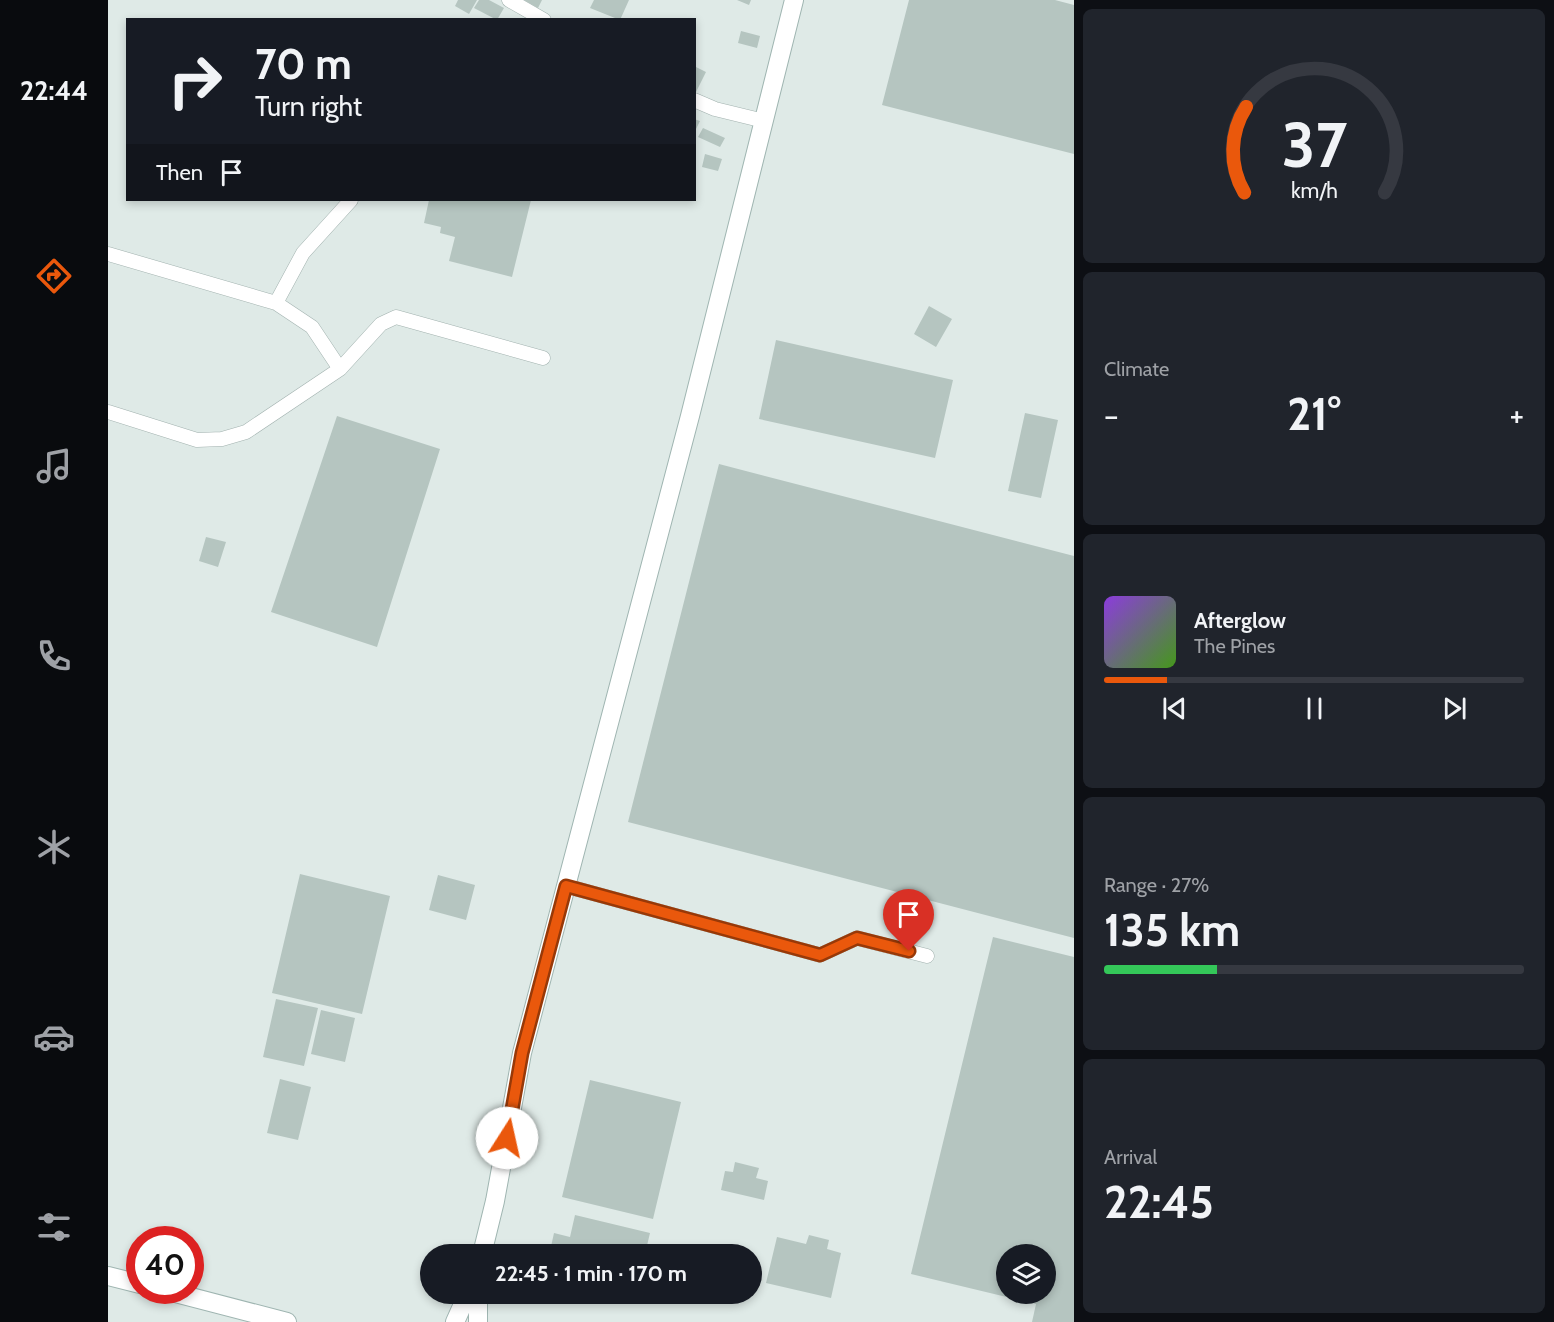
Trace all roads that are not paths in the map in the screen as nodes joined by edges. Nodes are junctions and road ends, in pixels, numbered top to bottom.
1 (509, 0) edge
2 (794, 0) edge
3 (540, 18) edge
4 (696, 101) edge
5 (764, 121) junction
6 (350, 201) edge
7 (108, 254) edge
8 (276, 303) junction
9 (543, 358) dead end
10 (340, 369) junction
11 (108, 412) edge
12 (566, 886) junction
13 (927, 956) dead end
14 (484, 1244) edge
15 (108, 1276) edge
16 (126, 1280) edge
17 (204, 1300) edge
18 (463, 1304) edge
19 (478, 1304) edge
20 (287, 1322) edge
21 (455, 1322) edge
22 (478, 1322) edge

1 - 3 lane
2 - 5 street
4 - 5 lane
5 - 12 street
6 - 8 lane
7 - 8 lane
8 - 10 lane
9 - 10 lane
10 - 11 lane
12 - 13 lane
12 - 14 street
15 - 16 street
17 - 20 street
18 - 21 street
19 - 22 street

